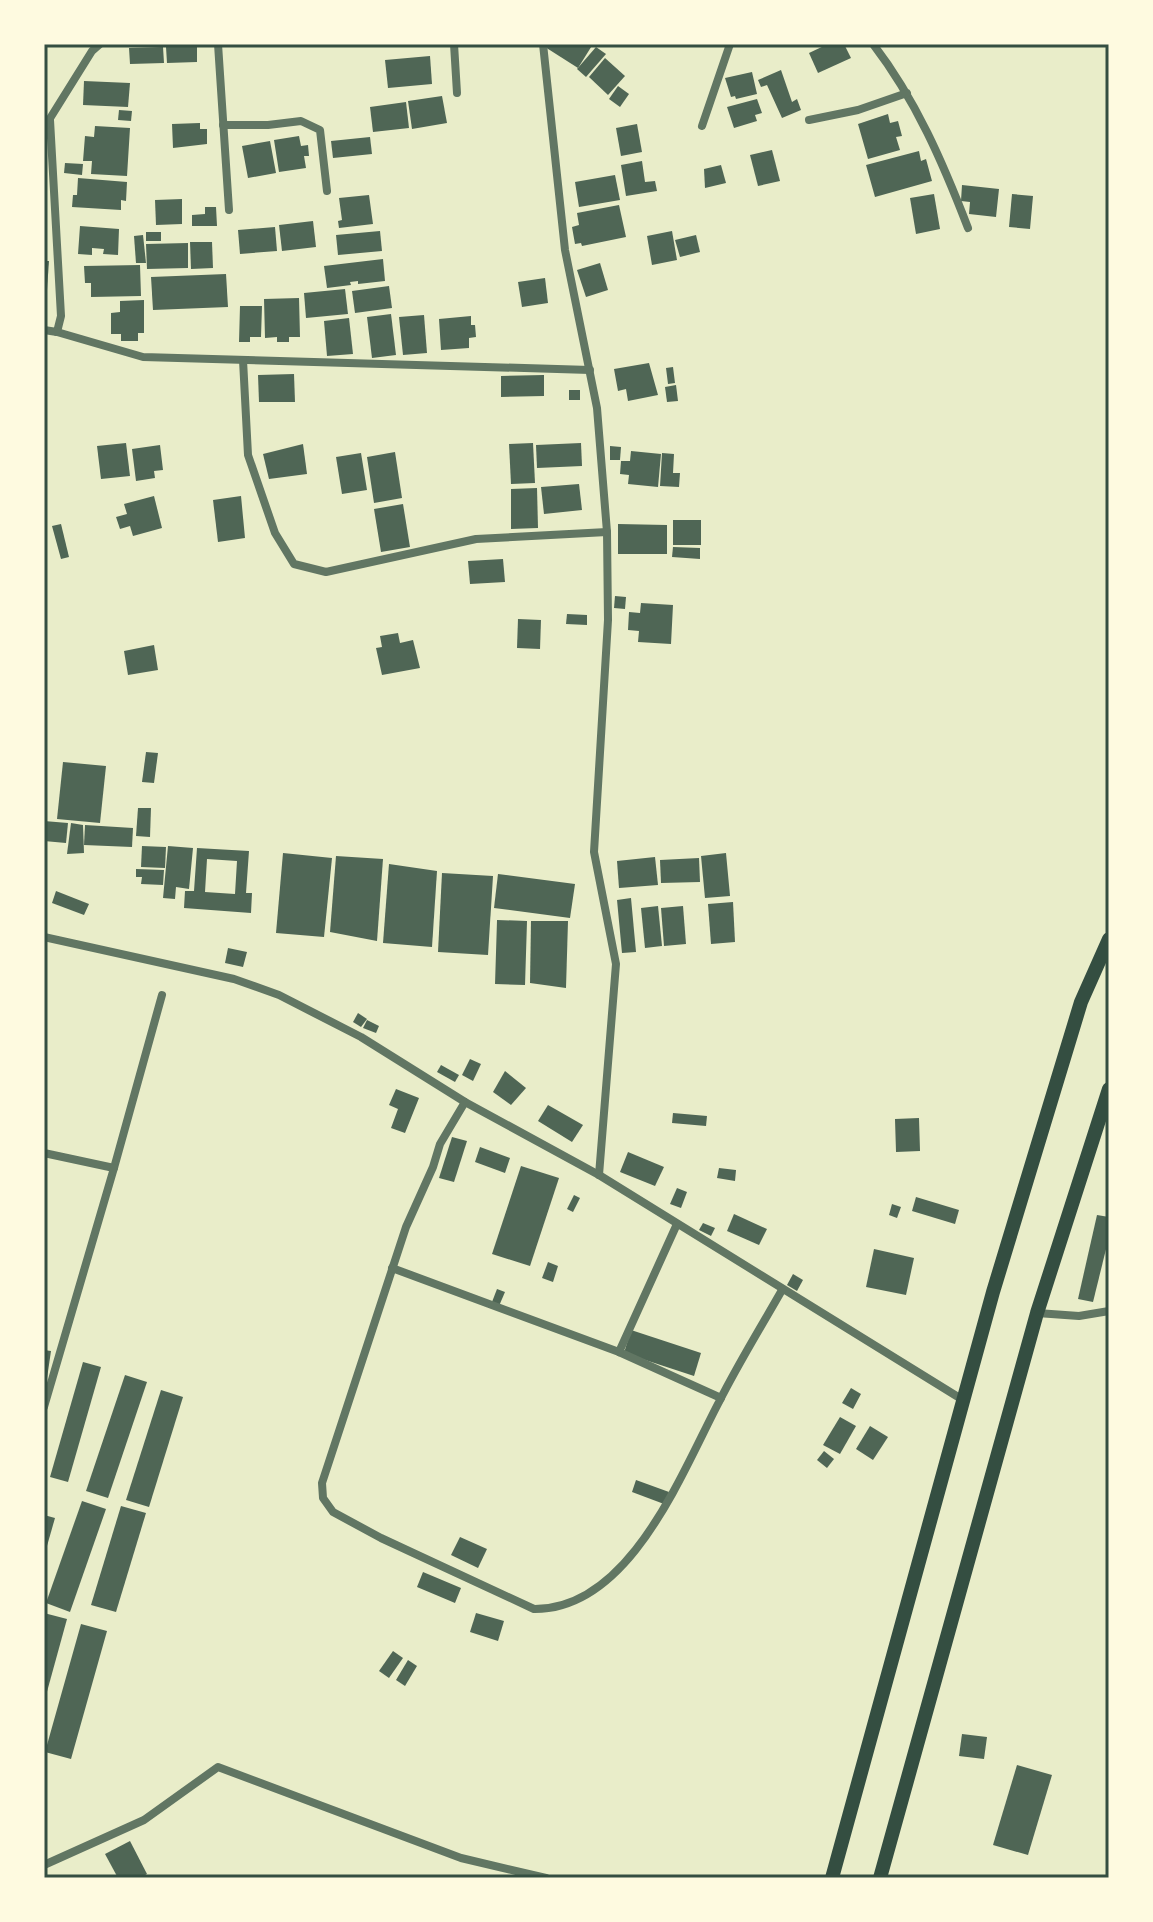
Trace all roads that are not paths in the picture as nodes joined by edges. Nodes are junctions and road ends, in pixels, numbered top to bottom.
1 (100, 44) edge
2 (218, 44) edge
3 (454, 44) edge
4 (543, 44) edge
5 (730, 44) edge
6 (873, 44) edge
7 (457, 93) dead end
8 (907, 93) junction
9 (809, 120) dead end
10 (47, 124) edge
11 (223, 125) junction
12 (702, 126) dead end
13 (327, 191) dead end
14 (229, 210) dead end
15 (968, 228) dead end
16 (44, 330) edge
17 (57, 332) junction
18 (243, 360) junction
19 (590, 370) junction
20 (607, 532) junction
21 (44, 937) edge
22 (1109, 939) edge
23 (162, 995) dead end
24 (1109, 1089) edge
25 (465, 1102) junction
26 (44, 1153) edge
27 (114, 1168) junction
28 (599, 1175) junction
29 (677, 1224) junction
30 (392, 1268) junction
31 (782, 1290) junction
32 (1109, 1311) edge
33 (1037, 1313) junction
34 (619, 1352) junction
35 (721, 1398) junction
36 (963, 1400) junction
37 (44, 1407) edge
38 (44, 1865) edge
39 (546, 1878) edge
40 (832, 1878) edge
41 (880, 1878) edge

1 - 10 street
2 - 11 street
3 - 7 street
4 - 19 street
5 - 12 street
6 - 8 street
8 - 9 street
8 - 15 street
10 - 17 street
11 - 13 street
11 - 14 street
16 - 17 street
17 - 18 street
18 - 19 street
18 - 20 street
19 - 20 street
20 - 28 street
21 - 25 street
22 - 36 highway
23 - 27 street
24 - 33 highway
25 - 28 street
25 - 30 street
26 - 27 street
27 - 37 street
28 - 29 street
29 - 31 street
29 - 34 street
30 - 34 street
30 - 35 street
31 - 35 street
31 - 36 street
32 - 33 street
33 - 41 highway
34 - 35 street
36 - 40 highway
38 - 39 street

